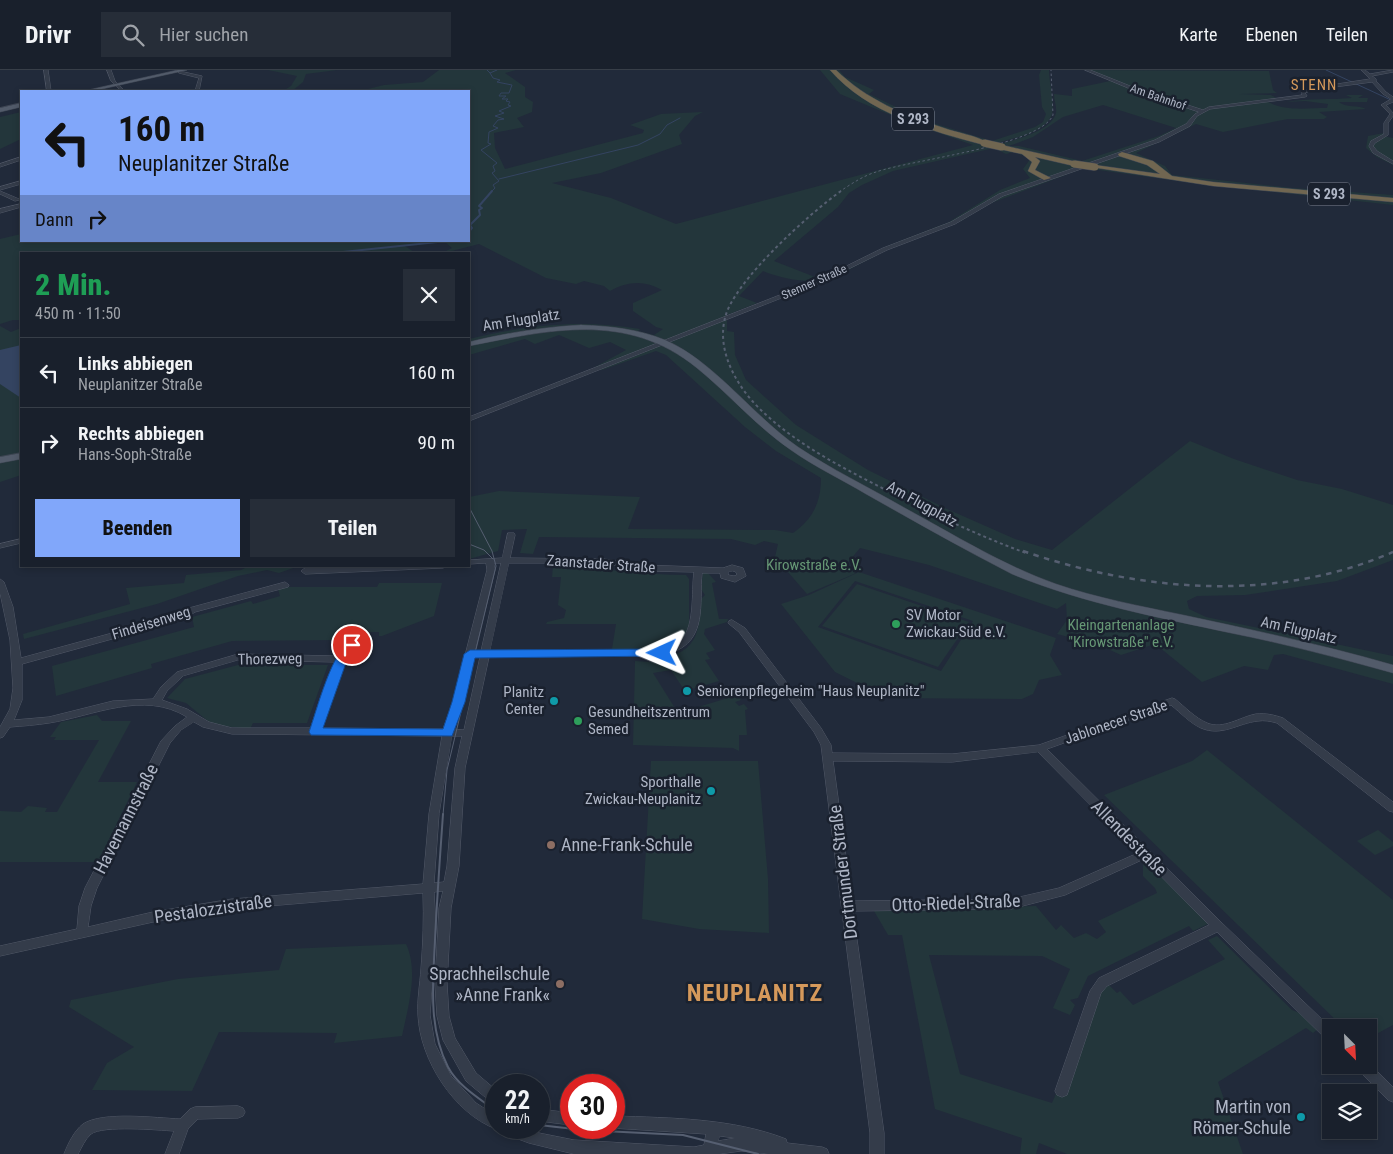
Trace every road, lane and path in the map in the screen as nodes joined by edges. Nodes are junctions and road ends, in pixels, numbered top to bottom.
1 (46, 70) edge
2 (109, 70) edge
3 (833, 70) edge
4 (1087, 70) edge
5 (1363, 70) edge
6 (183, 71) edge
7 (1393, 71) edge
8 (1370, 75) junction
9 (1375, 80) junction
10 (1355, 82) joint
11 (117, 85) junction
12 (49, 90) edge
13 (92, 90) edge
14 (120, 90) edge
15 (197, 90) edge
16 (1392, 99) edge
17 (20, 105) edge
18 (0, 110) edge
19 (1202, 111) junction
20 (1157, 141) joint
21 (1025, 153) junction
22 (1122, 154) junction
23 (20, 158) edge
24 (1072, 163) junction
25 (1393, 163) edge
26 (1034, 164) junction
27 (0, 166) edge
28 (1158, 168) junction
29 (1130, 173) junction
30 (1047, 178) junction
31 (1177, 179) junction
32 (20, 182) edge
33 (0, 189) edge
34 (0, 192) edge
35 (17, 200) dead end
36 (1393, 200) edge
37 (20, 206) edge
38 (0, 212) edge
39 (661, 342) junction
40 (470, 344) edge
41 (470, 419) edge
42 (20, 456) edge
43 (0, 460) edge
44 (511, 535) dead end
45 (20, 541) edge
46 (0, 546) edge
47 (489, 560) junction
48 (505, 560) junction
49 (470, 562) edge
50 (415, 567) edge
51 (698, 570) junction
52 (305, 571) dead end
53 (724, 571) dead end
54 (0, 582) edge
55 (285, 585) dead end
56 (732, 623) dead end
57 (357, 644) dead end
58 (470, 654) junction
59 (486, 654) junction
60 (341, 659) junction
61 (17, 662) junction
62 (1393, 668) edge
63 (156, 702) junction
64 (192, 718) junction
65 (6, 720) edge
66 (315, 732) junction
67 (447, 733) junction
68 (466, 733) junction
69 (0, 735) edge
70 (1040, 748) junction
71 (829, 757) junction
72 (1393, 808) edge
73 (1145, 854) junction
74 (448, 886) junction
75 (428, 889) junction
76 (848, 906) junction
77 (1218, 926) junction
78 (82, 932) junction
79 (0, 951) edge
80 (1322, 1027) edge
81 (1371, 1074) edge
82 (485, 1089) edge
83 (1062, 1091) dead end
84 (1393, 1096) edge
85 (238, 1112) dead end
86 (485, 1116) edge
87 (625, 1122) edge
88 (183, 1125) junction
89 (715, 1130) junction
90 (538, 1139) edge
91 (793, 1149) junction
92 (710, 1152) edge
93 (72, 1154) edge
94 (172, 1154) edge
95 (822, 1154) edge
96 (877, 1154) edge

1 - 12 street
2 - 11 street
3 - 21 highway, S 293, bridge
4 - 19 street, Am Bahnhof
5 - 8 street
6 - 11 main road
6 - 15 street
7 - 8 street
8 - 9 street
9 - 10 street
9 - 16 street
10 - 19 street
11 - 13 main road
11 - 14 street
16 - 25 street
17 - 18 main road
19 - 20 street
20 - 22 street, Stenner Straße
21 - 24 highway, S 293
21 - 26 highway
22 - 28 highway
22 - 30 street, Stenner Straße
23 - 27 street
24 - 26 highway
24 - 29 highway, S 293, bridge
26 - 30 highway
28 - 29 highway
28 - 31 highway
29 - 31 highway, S 293
30 - 39 street, Stenner Straße
31 - 36 highway, S 293
32 - 33 street
34 - 35 street
37 - 38 street
39 - 40 main road, Am Flugplatz
39 - 41 street, Stenner Straße
39 - 62 main road, Am Flugplatz
42 - 43 main road
44 - 48 street
45 - 46 street
47 - 48 street
47 - 49 street
47 - 58 street
48 - 51 street, Zaanstader Straße
48 - 59 street
50 - 52 street
51 - 53 street, Zaanstader Straße
51 - 59 street
54 - 61 street
55 - 61 street, Findeisenweg
56 - 71 street, Dortmunder Straße
57 - 60 street
58 - 59 street
58 - 67 street
59 - 68 street
60 - 63 street, Thorezweg
60 - 66 street
61 - 65 street
63 - 64 street
63 - 65 street
64 - 66 street
64 - 78 street, Havemannstraße
65 - 69 street
66 - 67 street
67 - 68 street
67 - 75 street
68 - 74 street
70 - 71 street, Jablonecer Straße
70 - 72 street, Jablonecer Straße
70 - 73 street, Allendestraße
71 - 76 street, Dortmunder Straße
73 - 76 street, Otto-Riedel-Straße
73 - 77 street, Allendestraße
74 - 75 street, Pestalozzistraße
74 - 82 street
75 - 78 street, Pestalozzistraße
75 - 86 street
76 - 96 street, Dortmunder Straße
77 - 80 street, Allendestraße
77 - 83 street
78 - 79 street, Pestalozzistraße
81 - 84 street
85 - 88 street
87 - 89 street
88 - 93 street
88 - 94 street
89 - 91 street
89 - 92 street
90 - 92 street
91 - 92 street
91 - 95 street

